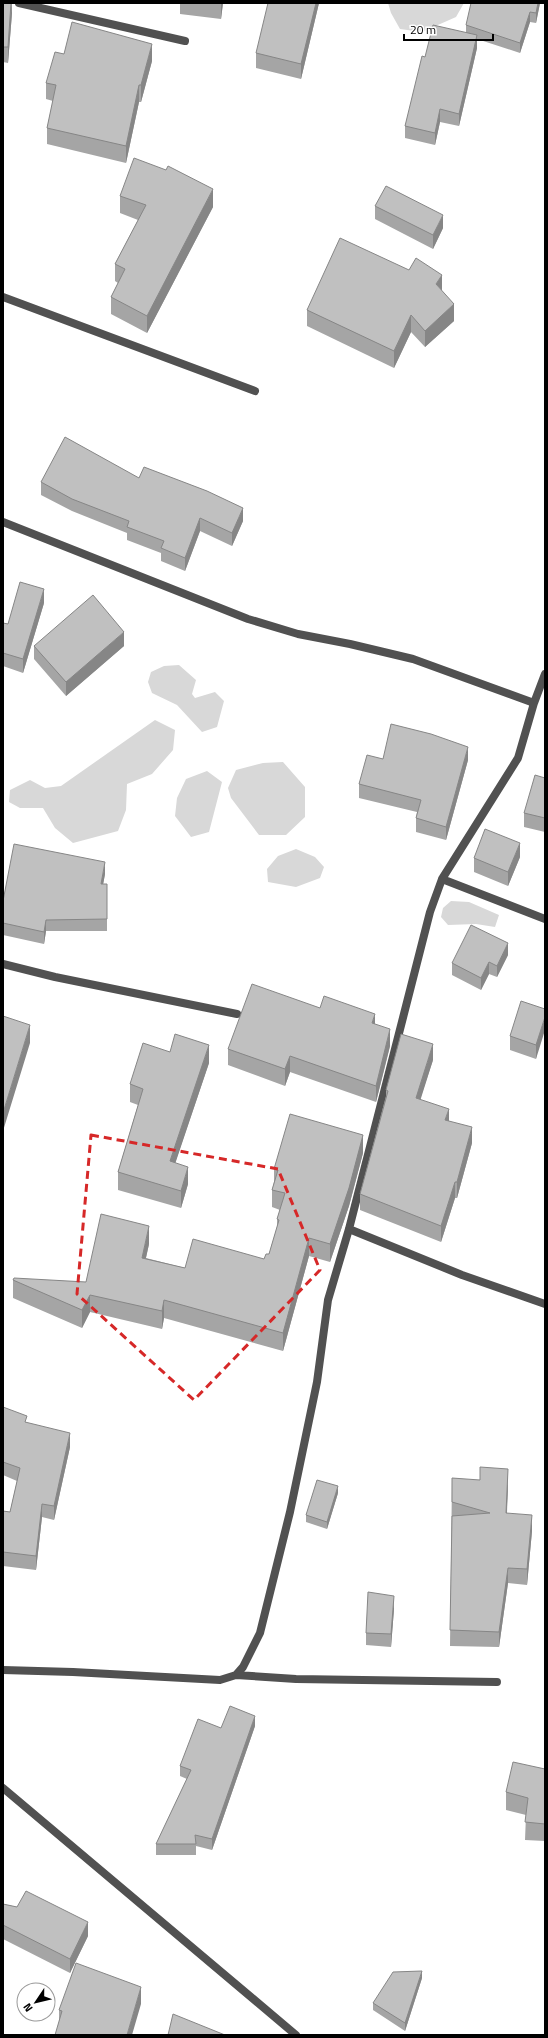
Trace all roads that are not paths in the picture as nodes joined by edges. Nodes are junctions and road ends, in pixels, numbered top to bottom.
1 (19, 3) edge
2 (185, 41) dead end
3 (3, 297) edge
4 (255, 391) dead end
5 (3, 522) edge
6 (545, 674) edge
7 (534, 703) junction
8 (442, 879) junction
9 (545, 919) edge
10 (3, 964) edge
11 (237, 1014) dead end
12 (349, 1229) junction
13 (545, 1304) edge
14 (3, 1670) edge
15 (236, 1675) junction
16 (497, 1682) dead end
17 (3, 1788) edge
18 (296, 2035) edge

1 - 2 street
3 - 4 street
5 - 7 street
6 - 7 street
7 - 8 street
8 - 9 street
8 - 12 street
10 - 11 street
12 - 13 street
12 - 15 street
14 - 15 street
15 - 16 street
17 - 18 street

